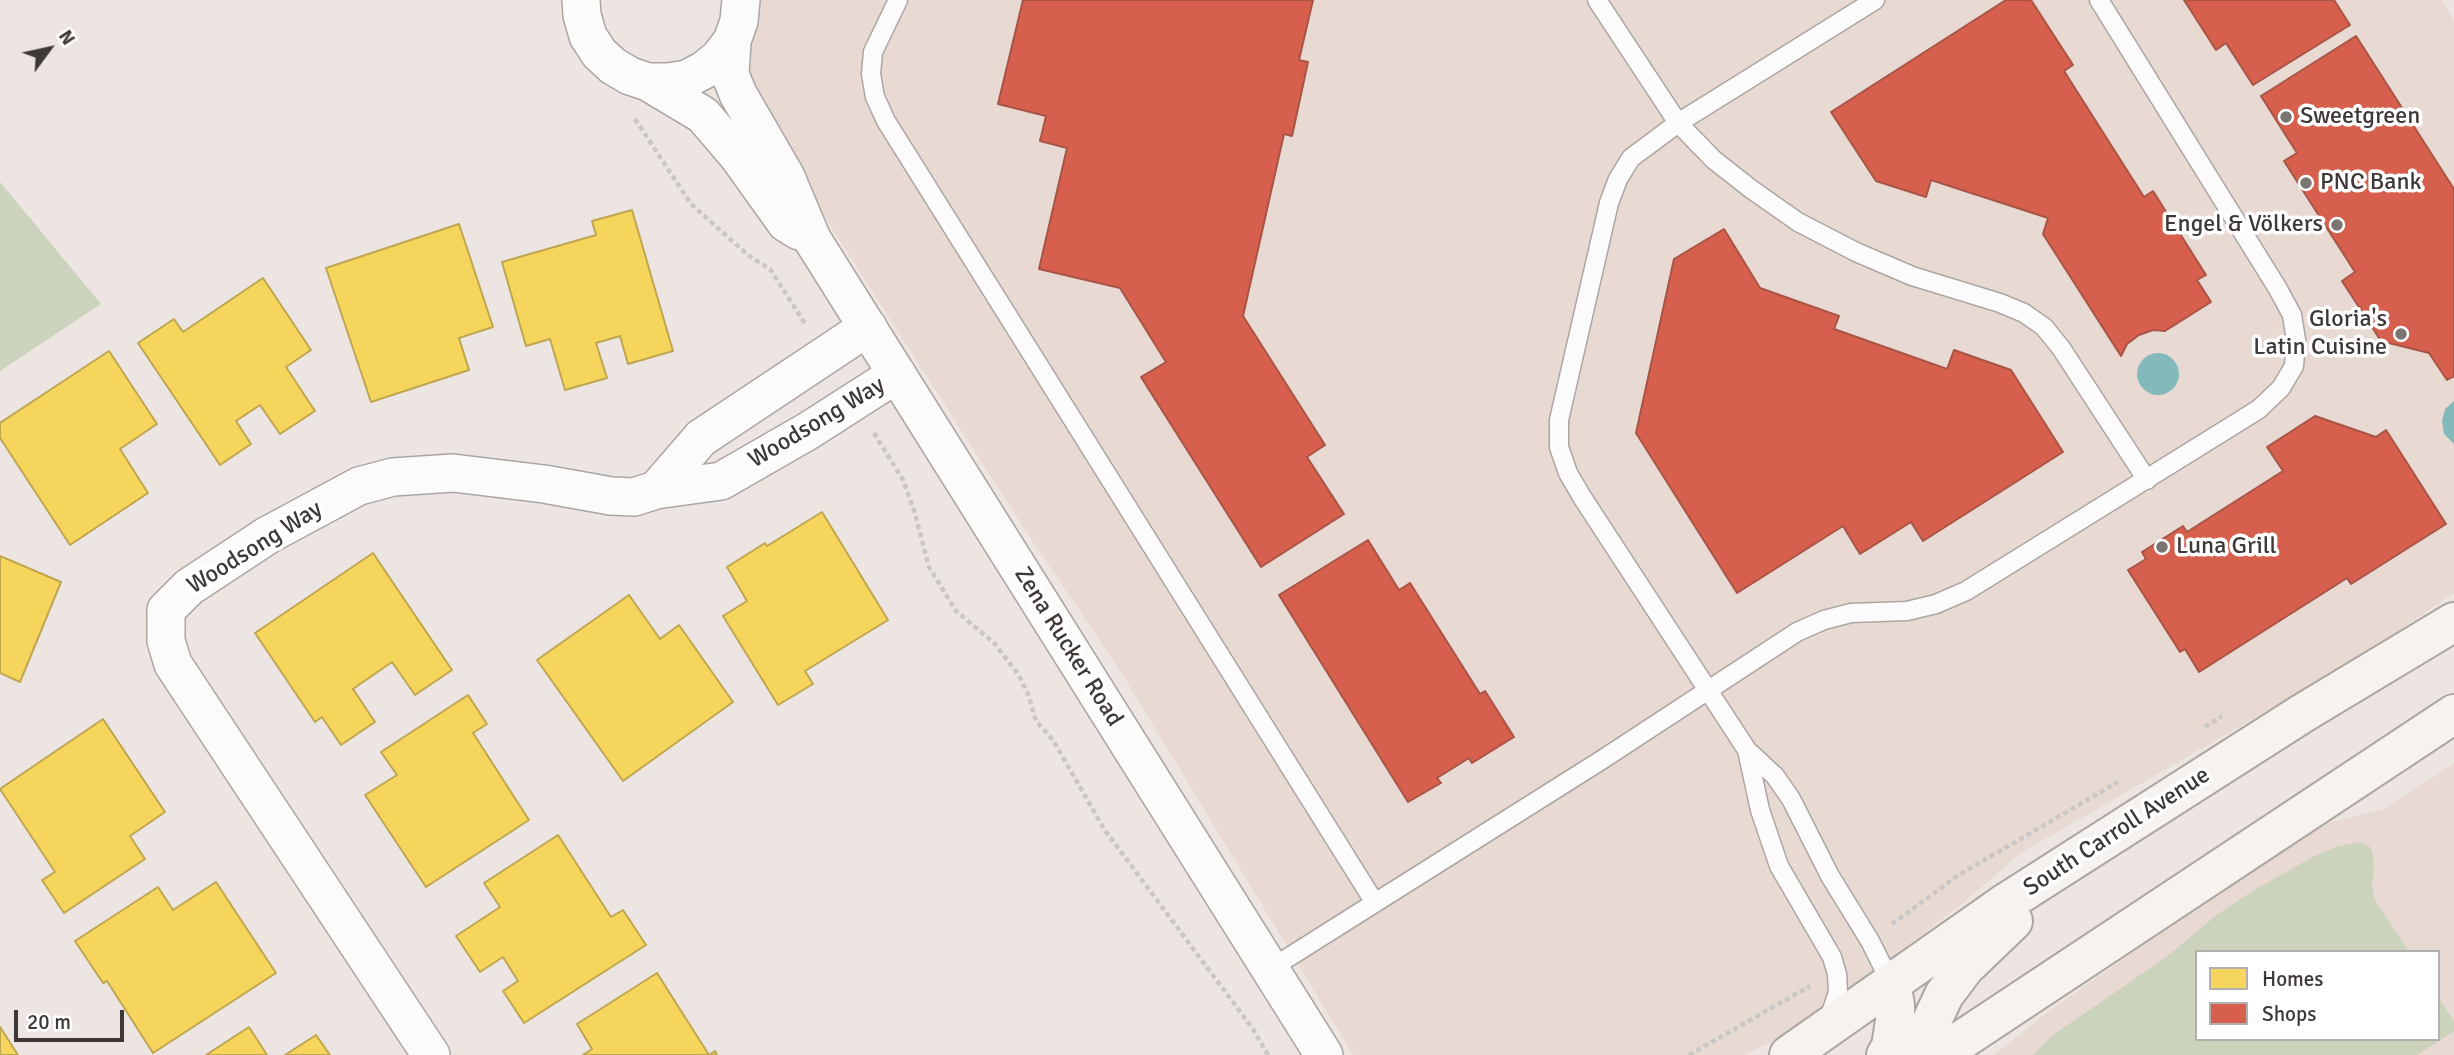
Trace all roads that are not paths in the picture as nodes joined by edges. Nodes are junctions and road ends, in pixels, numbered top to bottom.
1 (581, 0) edge
2 (741, 0) edge
3 (898, 0) edge
4 (1597, 0) edge
5 (1875, 0) edge
6 (2099, 0) edge
7 (732, 41) junction
8 (639, 96) junction
9 (1678, 123) junction
10 (812, 239) junction
11 (868, 327) junction
12 (897, 374) junction
13 (2147, 480) junction
14 (656, 490) junction
15 (2454, 622) edge
16 (1708, 691) junction
17 (2454, 715) edge
18 (1746, 750) junction
19 (2064, 865) junction
20 (1374, 903) junction
21 (1270, 969) junction
22 (1891, 983) junction
23 (1823, 1031) junction
24 (1978, 1040) edge
25 (431, 1055) edge
26 (1324, 1055) edge
27 (1789, 1055) edge
28 (1886, 1055) edge
29 (1923, 1055) edge
30 (1940, 1055) edge

1 - 8 street, Zena Rucker Road
2 - 7 street, Zena Rucker Road
3 - 20 lane
4 - 9 lane
5 - 9 lane
6 - 13 lane
7 - 8 street
7 - 10 street, Zena Rucker Road
8 - 10 street, Zena Rucker Road
9 - 13 lane
9 - 16 lane
10 - 11 street, Zena Rucker Road
11 - 12 street, Zena Rucker Road
11 - 14 street, Woodsong Way
12 - 14 street, Woodsong Way
12 - 21 street, Zena Rucker Road
13 - 16 lane
14 - 25 street, Woodsong Way
15 - 19 main road, South Carroll Avenue
16 - 18 lane
16 - 20 lane
17 - 24 main road
18 - 22 lane
18 - 23 lane
19 - 22 main road, South Carroll Avenue
19 - 29 main road
20 - 21 lane
21 - 26 street, Zena Rucker Road
22 - 23 main road, South Carroll Avenue
22 - 28 main road
23 - 27 main road, South Carroll Avenue
24 - 30 main road

